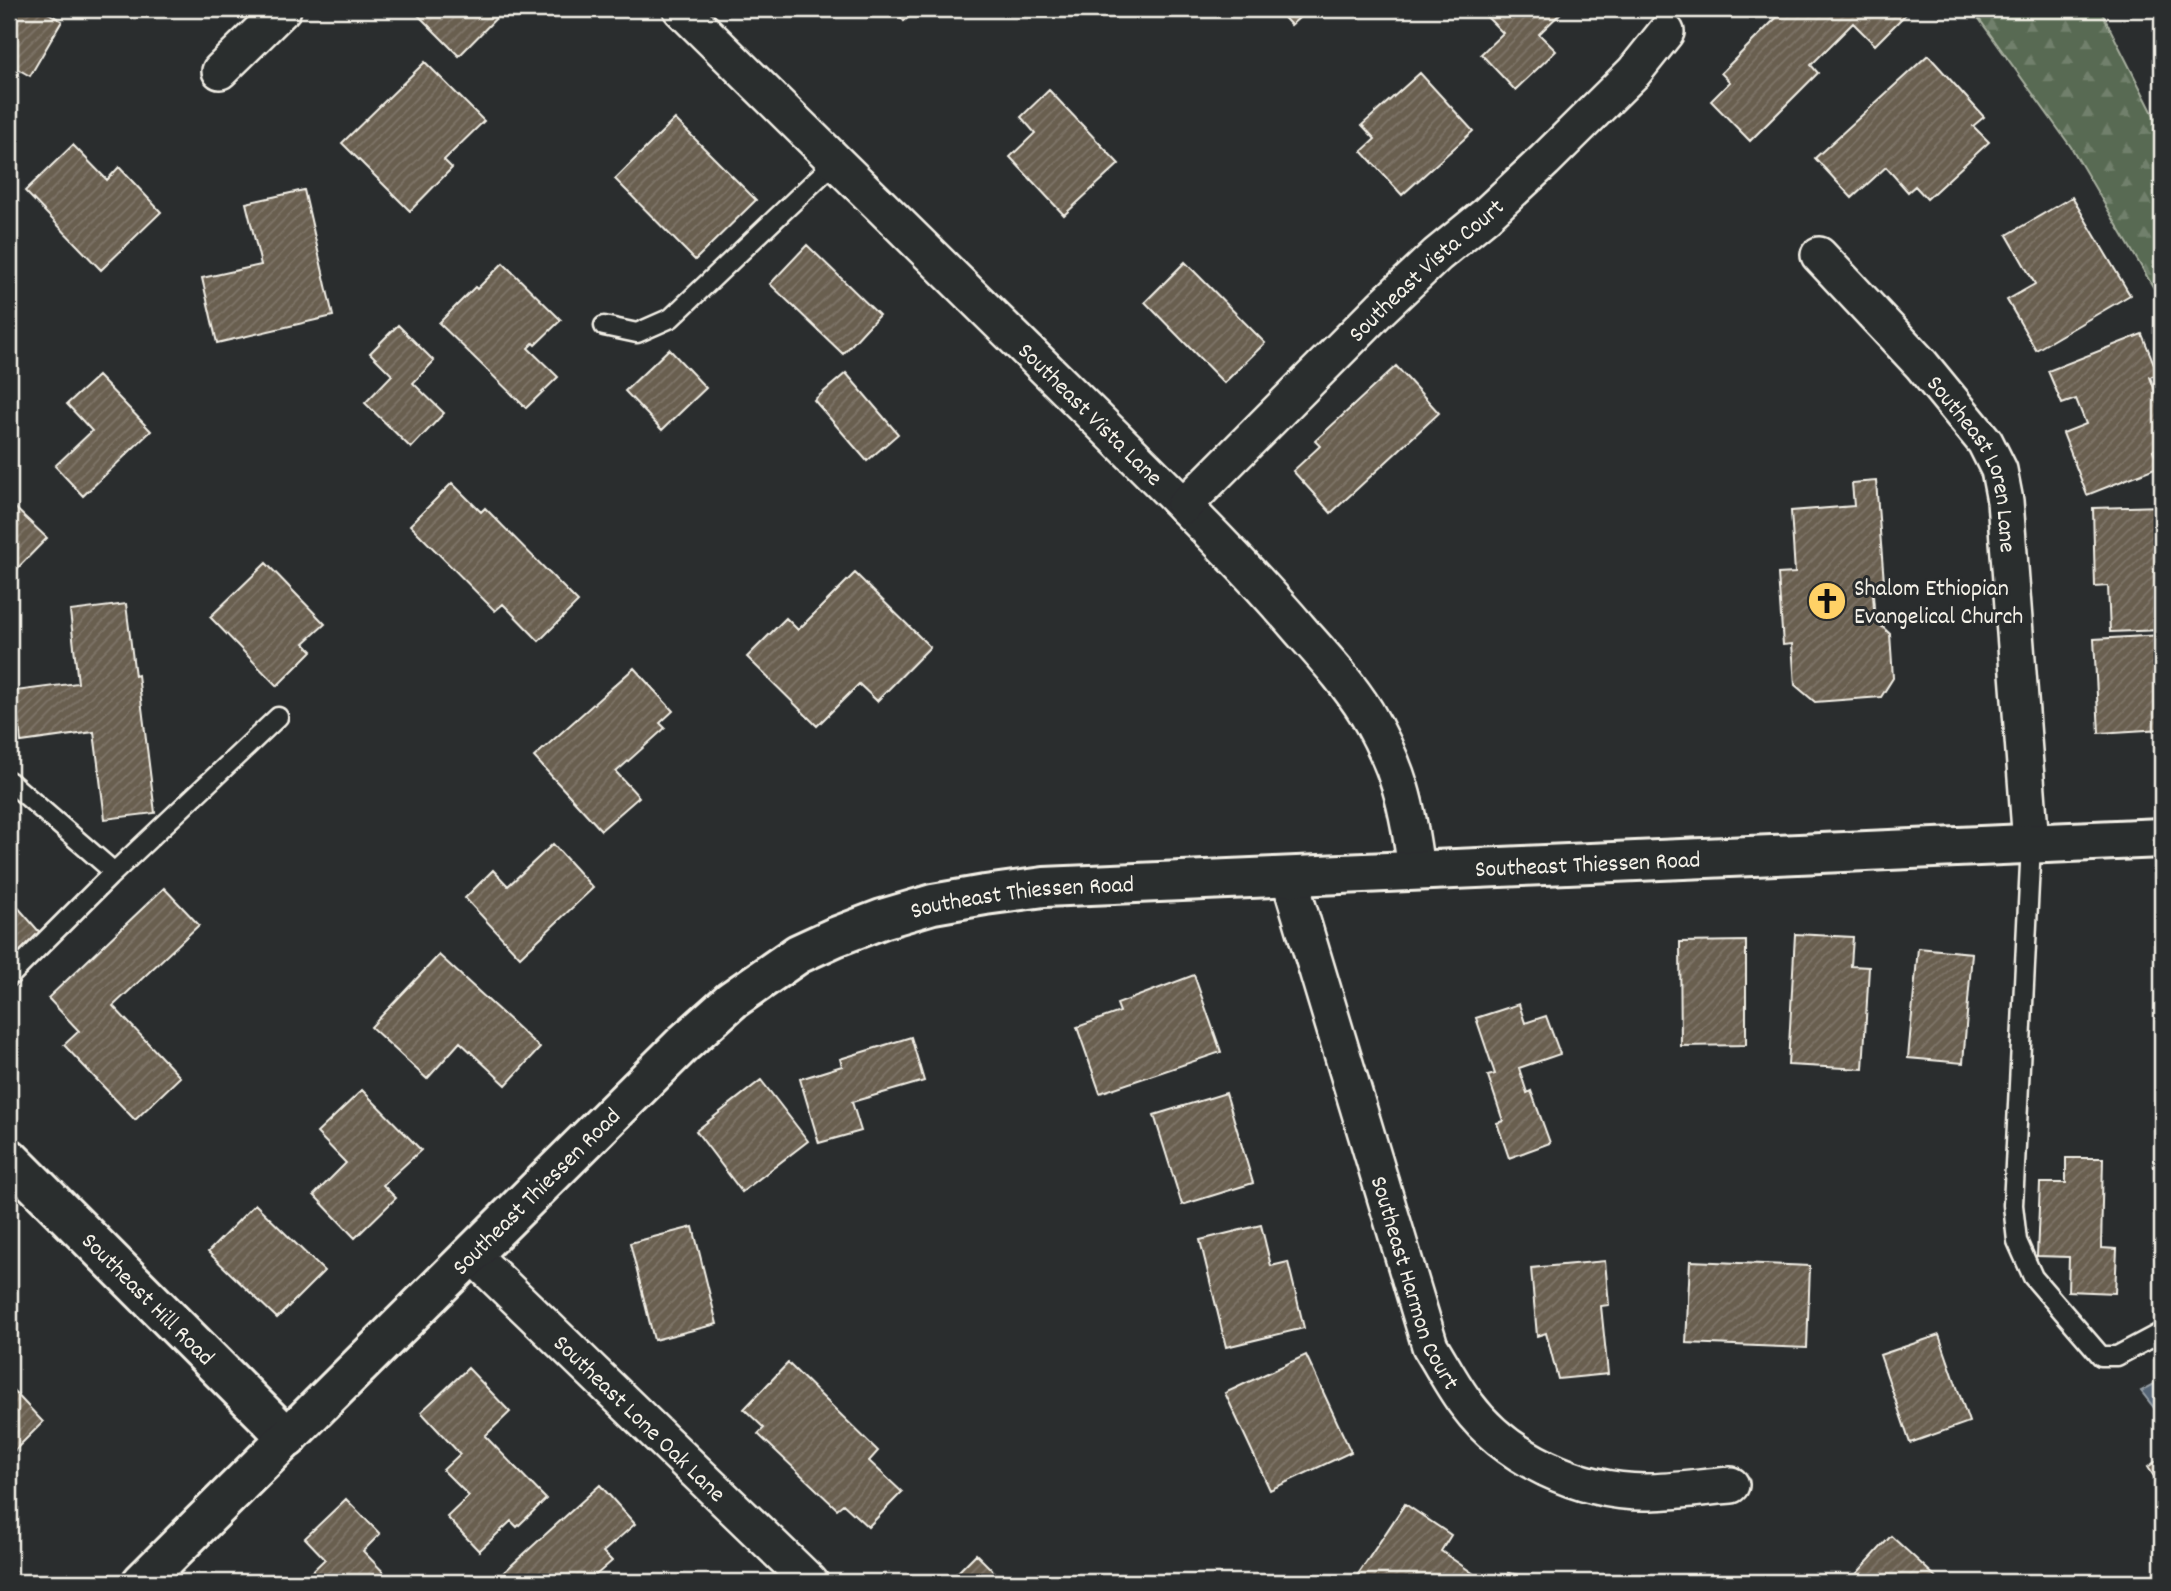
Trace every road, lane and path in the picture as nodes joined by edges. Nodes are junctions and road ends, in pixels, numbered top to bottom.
1 (283, 9) edge
2 (681, 9) edge
3 (1666, 32) dead end
4 (220, 71) dead end
5 (836, 161) junction
6 (1819, 255) dead end
7 (604, 326) dead end
8 (1184, 506) junction
9 (278, 716) dead end
10 (9, 781) edge
11 (2162, 838) edge
12 (2031, 844) junction
13 (1416, 870) junction
14 (114, 872) junction
15 (1289, 877) junction
16 (9, 977) edge
17 (9, 1157) edge
18 (472, 1255) junction
19 (2162, 1332) edge
20 (288, 1438) junction
21 (1731, 1485) dead end
22 (142, 1582) edge
23 (810, 1582) edge

1 - 4 street
2 - 5 street, Southeast Vista Lane
3 - 8 street, Southeast Vista Court
5 - 7 lane
5 - 8 street, Southeast Vista Lane
6 - 12 street, Southeast Loren Lane
8 - 13 street, Southeast Vista Lane
9 - 14 lane
10 - 14 lane
11 - 12 main road, Southeast Thiessen Road
12 - 13 main road, Southeast Thiessen Road
12 - 19 lane
13 - 15 main road, Southeast Thiessen Road
14 - 16 lane
15 - 18 main road, Southeast Thiessen Road
15 - 21 street, Southeast Harmon Court
17 - 20 main road, Southeast Hill Road
18 - 20 main road, Southeast Thiessen Road
18 - 23 street, Southeast Lone Oak Lane
20 - 22 main road, Southeast Thiessen Road

